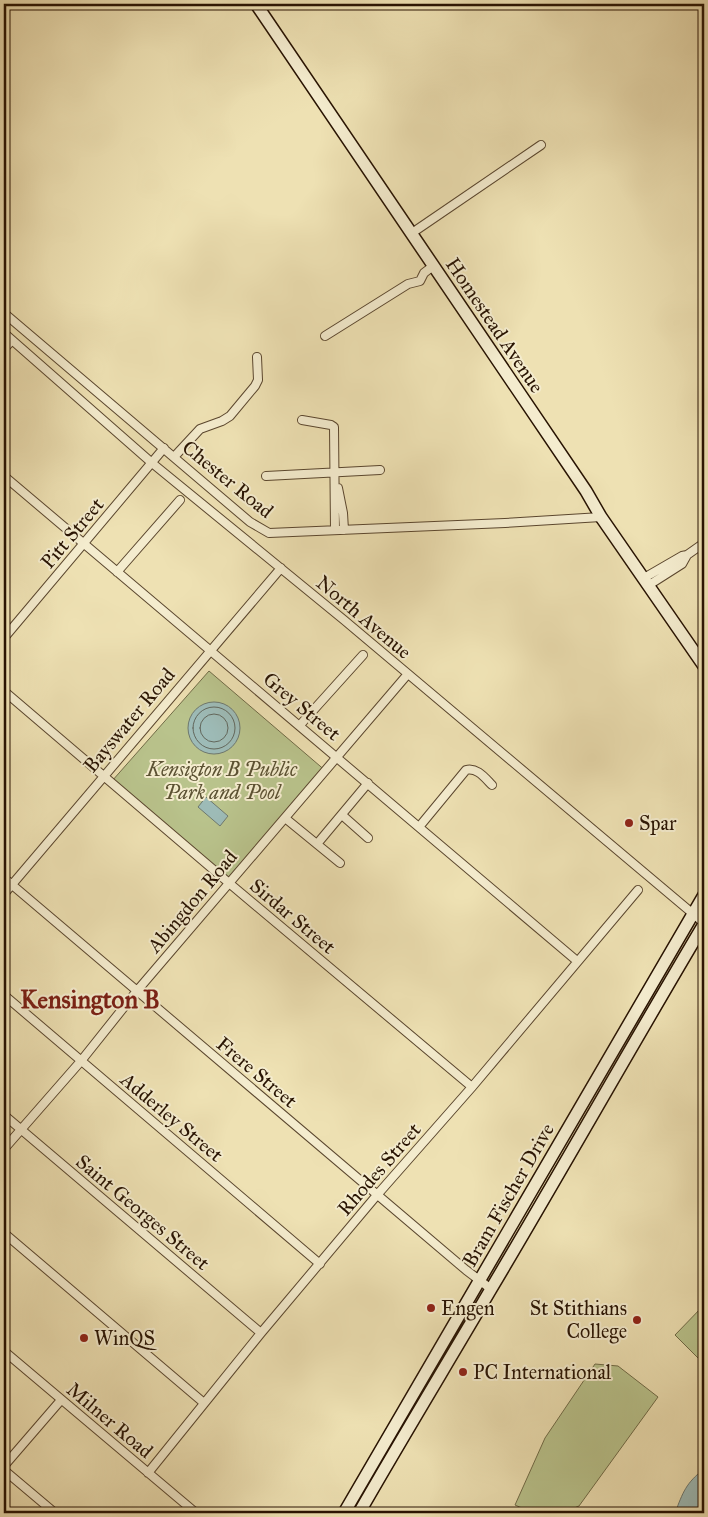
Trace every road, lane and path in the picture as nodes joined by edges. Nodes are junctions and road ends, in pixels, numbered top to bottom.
1 (256, 4) edge
2 (541, 145) dead end
3 (412, 233) junction
4 (428, 270) junction
5 (4, 313) edge
6 (4, 333) edge
7 (325, 336) dead end
8 (12, 340) junction
9 (4, 349) edge
10 (257, 356) dead end
11 (302, 420) dead end
12 (164, 448) junction
13 (174, 457) junction
14 (152, 462) junction
15 (380, 470) dead end
16 (335, 474) junction
17 (4, 476) edge
18 (266, 476) dead end
19 (180, 500) dead end
20 (601, 517) junction
21 (340, 530) junction
22 (704, 543) edge
23 (83, 544) junction
24 (281, 568) junction
25 (117, 572) junction
26 (647, 582) junction
27 (4, 638) edge
28 (211, 650) junction
29 (363, 655) dead end
30 (704, 666) edge
31 (407, 675) junction
32 (4, 691) edge
33 (300, 725) junction
34 (337, 757) junction
35 (104, 775) junction
36 (368, 783) junction
37 (492, 784) dead end
38 (342, 815) junction
39 (285, 818) junction
40 (419, 827) junction
41 (368, 838) dead end
42 (317, 844) junction
43 (340, 864) dead end
44 (4, 878) edge
45 (229, 883) junction
46 (12, 885) junction
47 (638, 890) dead end
48 (4, 894) edge
49 (704, 895) edge
50 (692, 913) junction
51 (704, 923) edge
52 (578, 961) junction
53 (136, 992) junction
54 (4, 995) edge
55 (81, 1061) junction
56 (472, 1088) junction
57 (4, 1115) edge
58 (20, 1129) junction
59 (4, 1149) edge
60 (377, 1195) junction
61 (4, 1233) edge
62 (320, 1264) junction
63 (480, 1281) junction
64 (491, 1289) junction
65 (261, 1333) junction
66 (4, 1351) edge
67 (61, 1400) junction
68 (204, 1403) junction
69 (4, 1466) edge
70 (4, 1470) edge
71 (148, 1473) junction
72 (55, 1513) edge
73 (196, 1513) edge
74 (344, 1513) edge
75 (359, 1513) edge

1 - 3 main road, Homestead Avenue
2 - 3 street
3 - 4 main road, Homestead Avenue
4 - 7 street
4 - 20 main road, Homestead Avenue
5 - 12 street, Chester Road
6 - 8 street, North Avenue
8 - 9 street
8 - 14 street, North Avenue
10 - 13 street
11 - 16 street
12 - 13 street, Chester Road
12 - 14 street, Pitt Street
13 - 21 street, Chester Road
14 - 23 street, Pitt Street
14 - 24 street, North Avenue
15 - 16 street
16 - 18 street
16 - 21 street
17 - 23 street, Grey Street
19 - 25 street
20 - 21 street, Chester Road
20 - 26 main road, Homestead Avenue
22 - 26 street
23 - 25 street, Grey Street
23 - 27 street, Pitt Street
24 - 28 street, Bayswater Road
24 - 31 street, North Avenue
25 - 28 street, Grey Street
26 - 30 main road, Homestead Avenue
28 - 33 street, Grey Street
28 - 35 street, Bayswater Road
29 - 33 street
31 - 34 street, Abingdon Road
31 - 50 street, North Avenue
32 - 35 street, Sirdar Street
33 - 34 street, Grey Street
34 - 36 street, Grey Street
34 - 39 street, Abingdon Road
35 - 45 street, Sirdar Street
35 - 46 street, Bayswater Road
36 - 38 street
36 - 40 street, Grey Street
37 - 40 street
38 - 41 street
38 - 42 street
39 - 42 street
39 - 45 street, Abingdon Road
40 - 52 street, Grey Street
42 - 43 street
44 - 46 street, Frere Street
45 - 53 street, Abingdon Road
45 - 56 street, Sirdar Street
46 - 48 street, Bayswater Road
46 - 53 street, Frere Street
47 - 52 street, Rhodes Street
49 - 50 main road, Bram Fischer Drive
50 - 51 street, North Avenue
50 - 63 main road, Bram Fischer Drive
51 - 64 main road, Bram Fischer Drive
52 - 56 street, Rhodes Street
53 - 55 street, Abingdon Road
53 - 60 street, Frere Street
54 - 55 street, Adderley Street
55 - 58 street, Abingdon Road
55 - 62 street, Adderley Street
56 - 60 street, Rhodes Street
57 - 58 street, Saint Georges Street
58 - 59 street, Abingdon Road
58 - 65 street, Saint Georges Street
60 - 62 street, Rhodes Street
60 - 63 street, Frere Street
61 - 68 street
62 - 65 street, Rhodes Street
63 - 64 street, Frere Street
63 - 74 main road, Bram Fischer Drive
64 - 75 main road, Bram Fischer Drive
65 - 68 street, Rhodes Street
66 - 67 street, Milner Road
67 - 69 street
67 - 71 street, Milner Road
68 - 71 street, Rhodes Street
70 - 72 street
71 - 73 street, Milner Road

